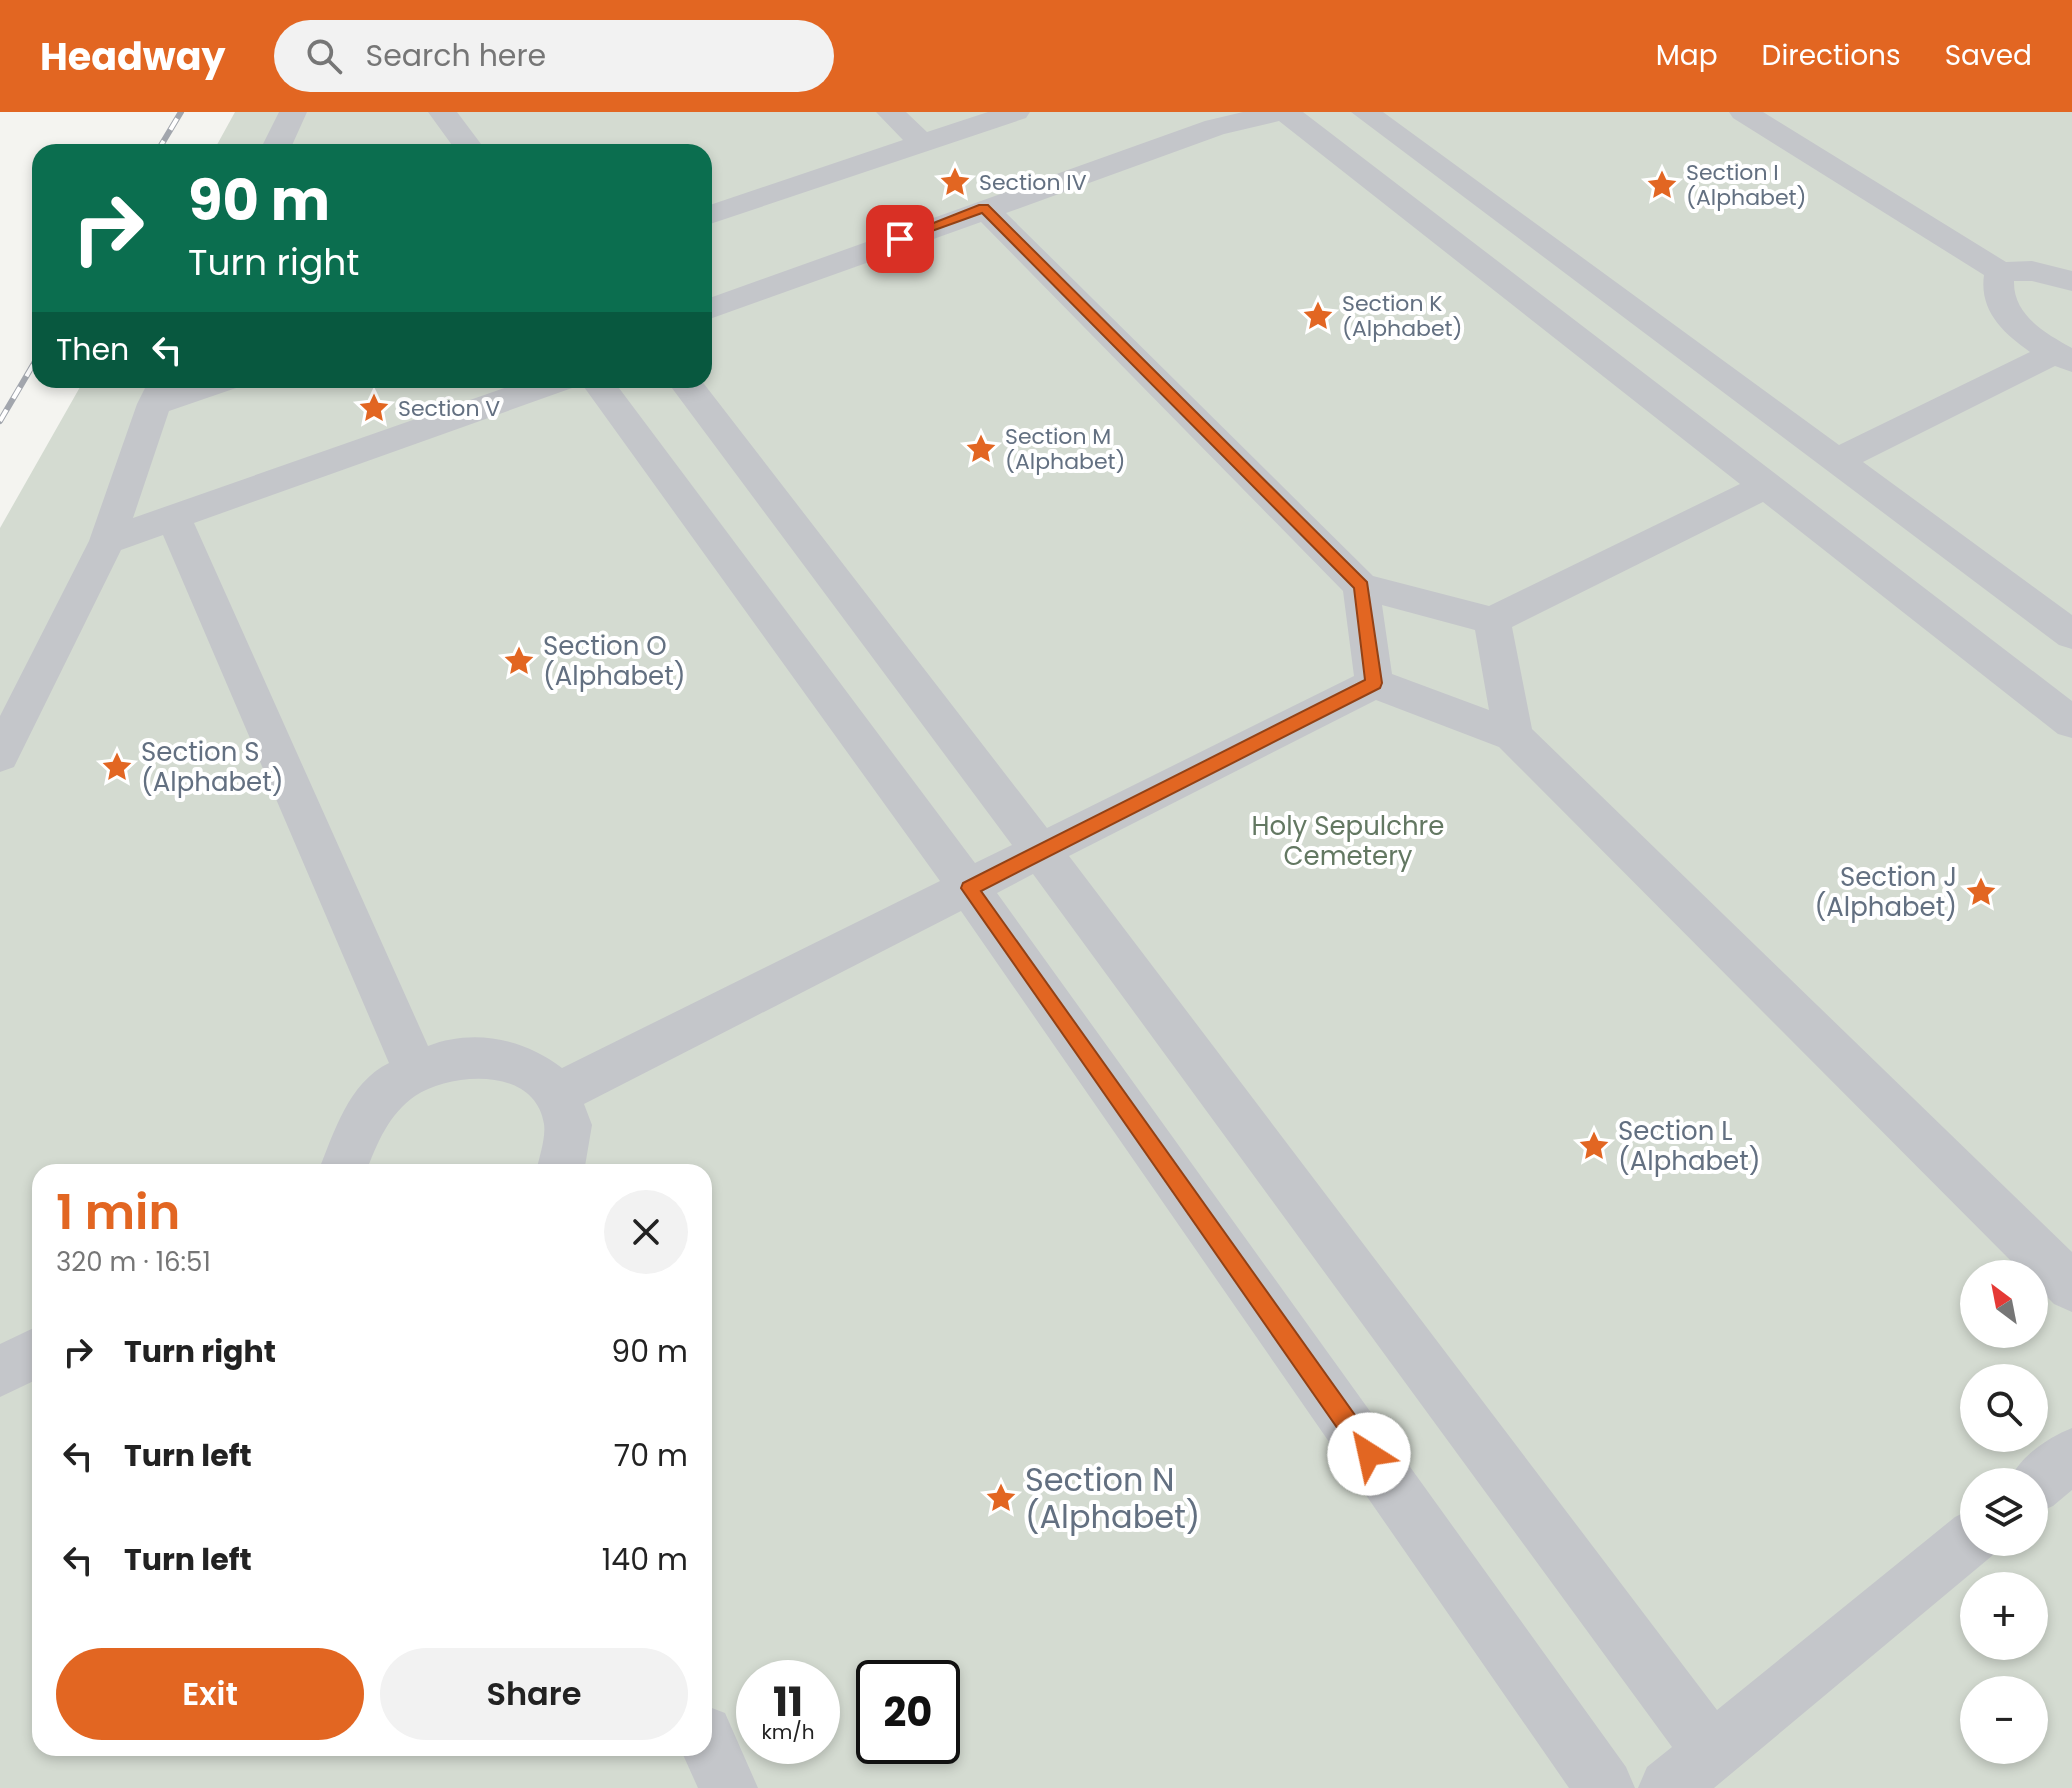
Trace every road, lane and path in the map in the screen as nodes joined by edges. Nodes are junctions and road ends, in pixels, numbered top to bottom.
1 (293, 112) edge
2 (442, 112) edge
3 (890, 112) edge
4 (1016, 112) edge
5 (1282, 112) edge
6 (1365, 112) edge
7 (1743, 112) edge
8 (922, 143) junction
9 (278, 144) edge
10 (466, 144) edge
11 (984, 208) junction
12 (712, 214) edge
13 (2000, 272) junction
14 (2072, 281) edge
15 (712, 308) edge
16 (2062, 358) edge
17 (181, 388) edge
18 (537, 388) edge
19 (602, 388) edge
20 (689, 388) edge
21 (160, 392) edge
22 (1779, 418) junction
23 (1716, 449) junction
24 (1836, 461) junction
25 (1764, 487) junction
26 (173, 517) junction
27 (107, 541) junction
28 (1361, 586) junction
29 (1492, 621) junction
30 (2072, 635) edge
31 (1374, 683) junction
32 (2072, 723) edge
33 (1513, 736) junction
34 (0, 756) edge
35 (1041, 852) junction
36 (969, 888) junction
37 (416, 1071) junction
38 (557, 1094) junction
39 (344, 1164) edge
40 (563, 1164) edge
41 (2072, 1287) edge
42 (32, 1355) edge
43 (0, 1371) edge
44 (2072, 1455) edge
45 (2048, 1475) edge
46 (1960, 1548) edge
47 (712, 1752) edge
48 (1712, 1752) junction
49 (728, 1788) edge
50 (1605, 1788) edge
51 (1668, 1788) edge

1 - 9 lane
2 - 10 lane
3 - 8 lane
4 - 8 lane
5 - 11 lane
5 - 23 lane
6 - 22 lane
7 - 13 lane
8 - 12 lane
11 - 15 lane
11 - 28 lane
13 - 14 lane
13 - 16 lane
16 - 24 lane
17 - 21 lane
18 - 26 lane
19 - 36 lane
20 - 35 lane
21 - 27 lane
22 - 23 lane
22 - 24 lane
23 - 25 lane
24 - 30 lane
25 - 29 lane
25 - 32 lane
26 - 27 lane
26 - 37 lane
27 - 34 lane
28 - 29 lane
28 - 31 lane
29 - 33 lane
31 - 33 lane
31 - 35 lane
33 - 41 lane
35 - 36 lane
35 - 48 lane
36 - 38 lane
36 - 50 lane
37 - 38 lane
37 - 39 lane
38 - 40 lane
42 - 43 lane
44 - 45 lane
46 - 48 lane
47 - 49 lane
48 - 51 lane

